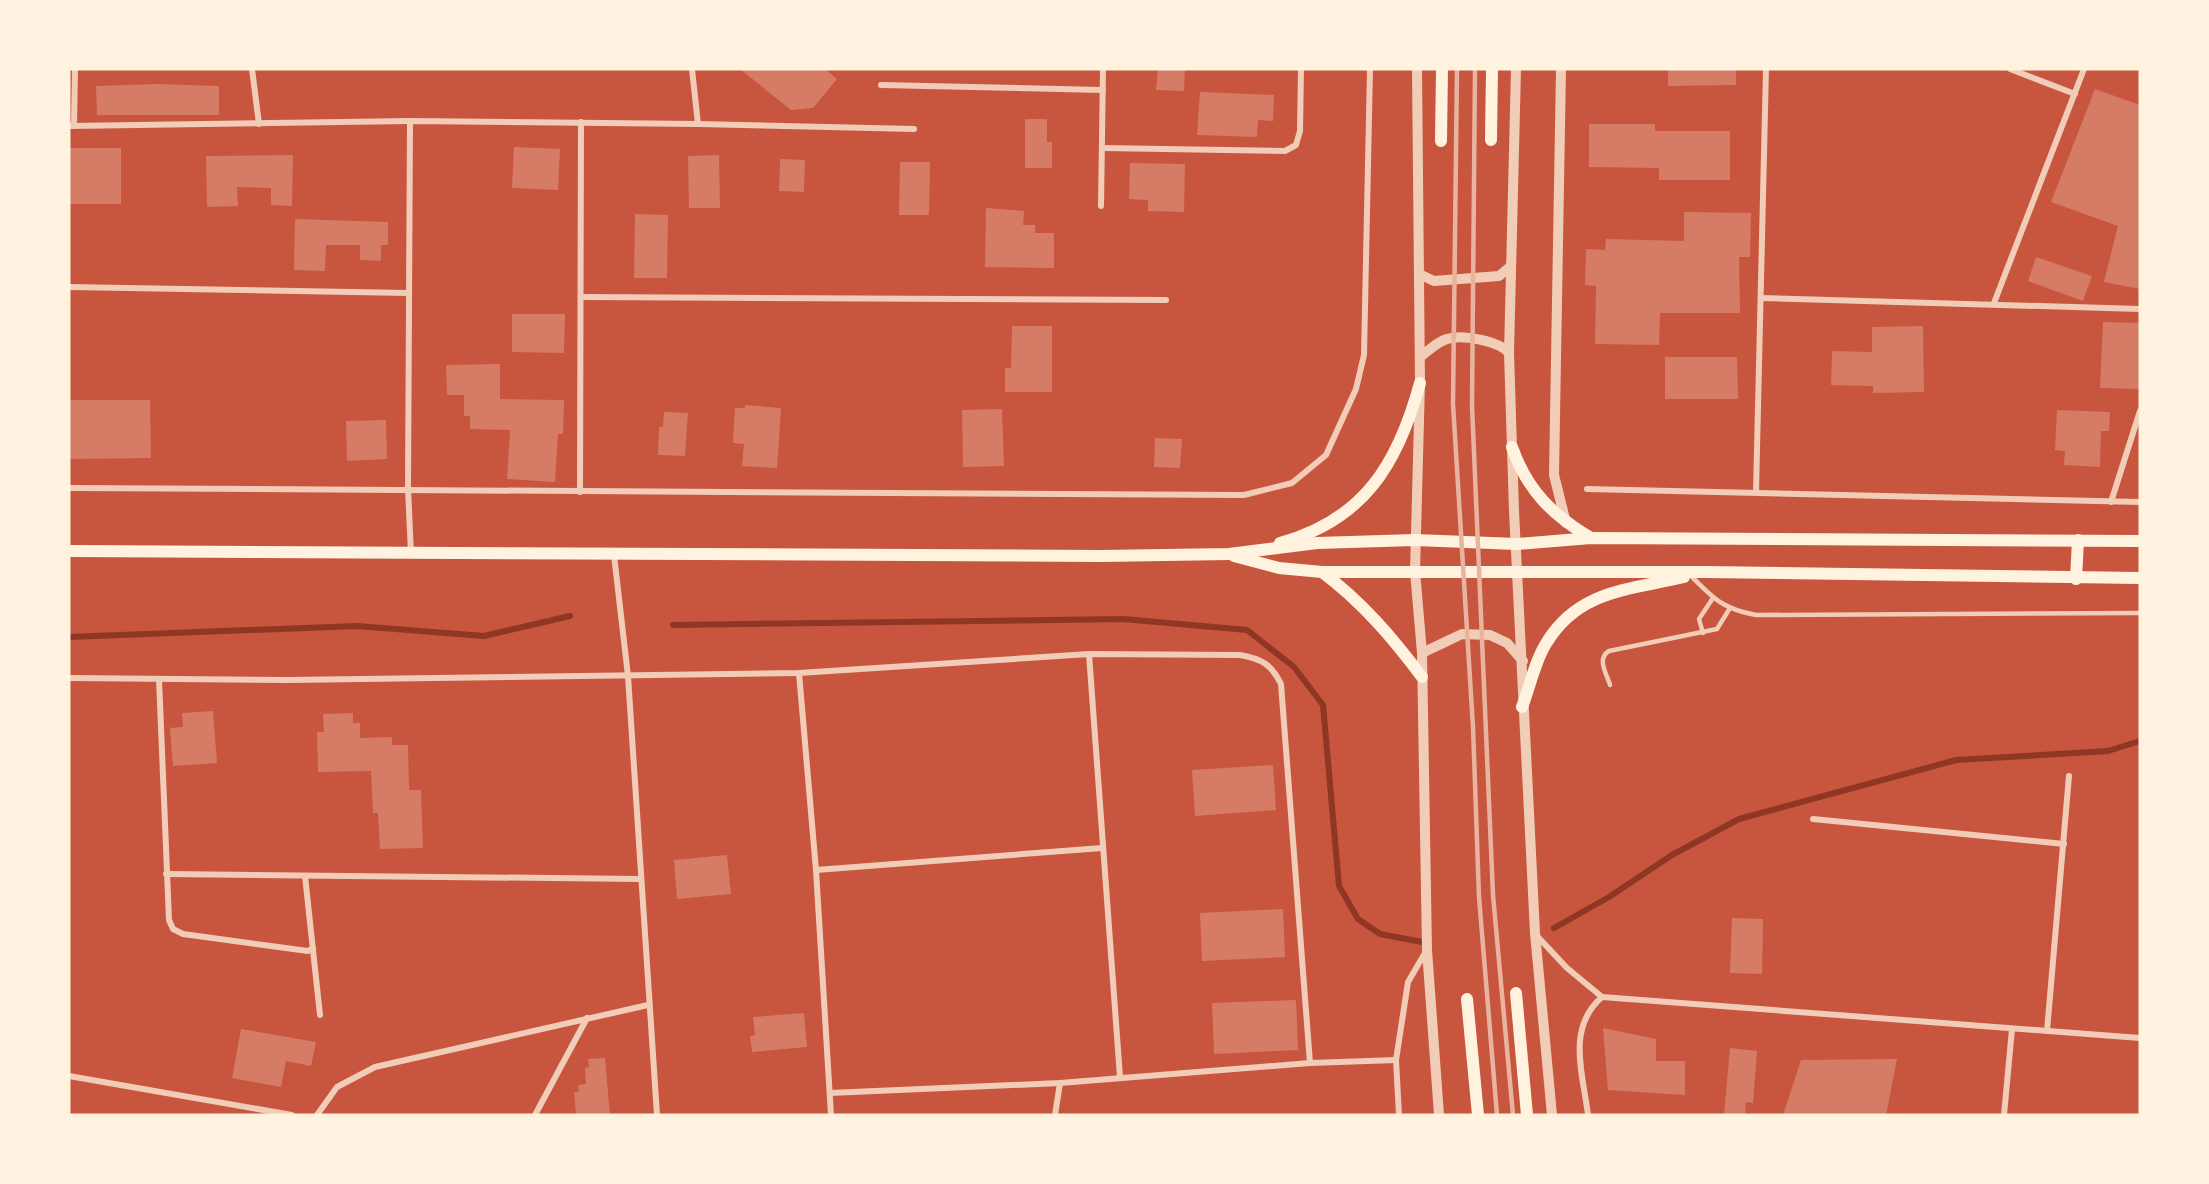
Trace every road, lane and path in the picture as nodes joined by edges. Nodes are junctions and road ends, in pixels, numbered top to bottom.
1 (75, 69) edge
2 (252, 69) edge
3 (692, 69) edge
4 (1103, 69) edge
5 (1301, 69) edge
6 (1370, 69) edge
7 (1417, 69) edge
8 (1442, 69) edge
9 (1492, 69) edge
10 (1516, 69) edge
11 (1561, 69) edge
12 (1766, 69) edge
13 (2010, 69) edge
14 (2084, 69) edge
15 (881, 85) dead end
16 (1103, 90) junction
17 (2075, 94) junction
18 (410, 122) junction
19 (581, 122) junction
20 (259, 124) junction
21 (699, 124) junction
22 (71, 126) edge
23 (915, 129) dead end
24 (1491, 140) dead end
25 (1441, 141) dead end
26 (1102, 148) junction
27 (1101, 206) dead end
28 (1511, 266) junction
29 (1419, 274) junction
30 (69, 287) edge
31 (408, 293) junction
32 (582, 297) junction
33 (1761, 298) junction
34 (1166, 300) dead end
35 (1994, 303) junction
36 (2140, 309) edge
37 (1509, 353) junction
38 (1420, 357) junction
39 (1420, 383) junction
40 (2140, 411) edge
41 (1512, 447) junction
42 (69, 488) edge
43 (408, 488) junction
44 (1587, 489) dead end
45 (580, 492) junction
46 (1756, 492) junction
47 (2111, 502) junction
48 (2140, 502) edge
49 (1566, 523) junction
50 (1590, 538) junction
51 (1415, 540) junction
52 (2078, 540) junction
53 (2140, 541) edge
54 (1517, 544) junction
55 (69, 551) edge
56 (411, 554) junction
57 (1229, 554) junction
58 (614, 555) junction
59 (1415, 571) junction
60 (1518, 571) junction
61 (1322, 572) junction
62 (1706, 572) junction
63 (1691, 576) junction
64 (2140, 578) edge
65 (2076, 579) junction
66 (1713, 598) junction
67 (1730, 608) junction
68 (2140, 613) edge
69 (1702, 633) junction
70 (1422, 653) junction
71 (1089, 654) junction
72 (1523, 661) junction
73 (799, 673) junction
74 (628, 676) junction
75 (1422, 677) junction
76 (69, 678) edge
77 (159, 679) junction
78 (1611, 685) dead end
79 (1522, 707) junction
80 (2068, 776) dead end
81 (1813, 819) dead end
82 (2064, 844) junction
83 (1102, 848) junction
84 (816, 870) junction
85 (166, 874) junction
86 (305, 876) junction
87 (640, 879) junction
88 (1535, 933) junction
89 (313, 948) junction
90 (1427, 950) junction
91 (1516, 993) dead end
92 (1602, 997) junction
93 (1467, 999) dead end
94 (648, 1005) junction
95 (320, 1015) dead end
96 (587, 1018) junction
97 (2012, 1029) junction
98 (2047, 1031) junction
99 (2140, 1038) edge
100 (1396, 1060) junction
101 (1310, 1063) junction
102 (69, 1076) edge
103 (1120, 1077) junction
104 (1060, 1083) junction
105 (830, 1093) junction
106 (292, 1115) edge
107 (317, 1115) edge
108 (535, 1115) edge
109 (657, 1115) edge
110 (831, 1115) edge
111 (1055, 1115) edge
112 (1399, 1115) edge
113 (1439, 1115) edge
114 (1478, 1115) edge
115 (1527, 1115) edge
116 (1552, 1115) edge
117 (1588, 1115) edge
118 (2004, 1115) edge

1 - 22 street
2 - 20 street
3 - 21 street
4 - 16 street
5 - 26 street
6 - 45 street
7 - 29 street
8 - 25 main road
9 - 24 main road
10 - 28 street
11 - 49 street
12 - 33 street
13 - 17 street
14 - 17 street
15 - 16 street
16 - 26 street
17 - 35 street
18 - 19 street
18 - 20 street
18 - 31 street
19 - 21 street
19 - 32 street
20 - 22 street
21 - 23 street
26 - 27 street
28 - 29 street
28 - 37 street
29 - 38 street
30 - 31 street
31 - 43 street
32 - 34 street
32 - 45 street
33 - 35 street
33 - 46 street
35 - 36 street
37 - 38 street
37 - 41 street
38 - 39 street
39 - 51 street
39 - 57 main road
40 - 47 street
41 - 49 main road
41 - 54 street
42 - 43 street
43 - 45 street
43 - 56 street
44 - 46 street
46 - 47 street
47 - 48 street
49 - 50 main road
50 - 52 main road
50 - 54 main road
51 - 54 main road
51 - 57 main road
51 - 59 street
52 - 53 main road
52 - 65 main road
54 - 60 street
55 - 56 main road
56 - 58 main road
57 - 58 main road
57 - 61 main road
58 - 74 street
59 - 60 main road
59 - 61 main road
59 - 70 street
60 - 62 main road
60 - 72 street
61 - 75 main road
62 - 63 main road
62 - 65 main road
63 - 66 lane
63 - 79 main road
64 - 65 main road
66 - 67 lane
66 - 69 lane
67 - 68 lane
67 - 69 lane
69 - 78 lane
70 - 72 street
70 - 75 street
71 - 73 street
71 - 83 street
71 - 101 street
72 - 79 street
73 - 74 street
73 - 84 street
74 - 77 street
74 - 87 street
75 - 90 street
76 - 77 street
77 - 85 street
79 - 88 street
80 - 82 street
81 - 82 street
82 - 98 street
83 - 84 street
83 - 103 street
84 - 105 street
85 - 86 street
85 - 89 street
86 - 87 street
86 - 89 street
87 - 94 street
88 - 92 street
88 - 116 street
89 - 95 street
90 - 100 street
90 - 113 street
91 - 115 main road
92 - 97 street
92 - 117 street
93 - 114 main road
94 - 96 street
94 - 109 street
96 - 107 street
96 - 108 street
97 - 98 street
97 - 118 street
98 - 99 street
100 - 101 street
100 - 112 street
101 - 103 street
102 - 106 street
103 - 104 street
104 - 105 street
104 - 111 street
105 - 110 street

